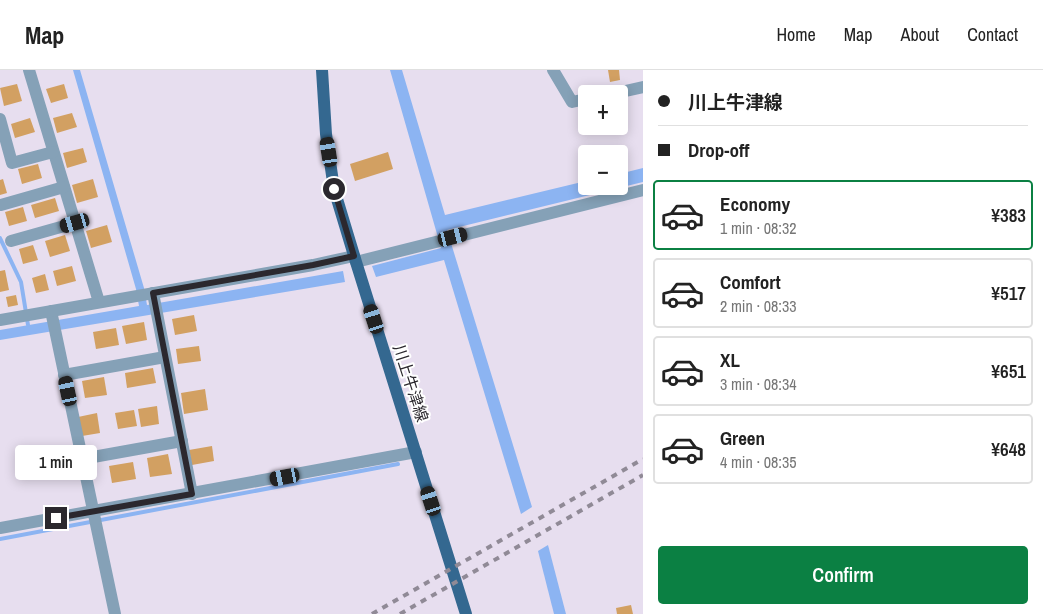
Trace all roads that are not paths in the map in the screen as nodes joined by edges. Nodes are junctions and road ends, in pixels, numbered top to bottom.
1 (29, 70) edge
2 (322, 70) edge
3 (553, 70) edge
4 (643, 87) edge
5 (628, 90) edge
6 (578, 101) edge
7 (0, 119) edge
8 (53, 152) junction
9 (64, 187) junction
10 (643, 190) edge
11 (1, 205) edge
12 (75, 223) junction
13 (12, 241) dead end
14 (355, 259) junction
15 (153, 293) junction
16 (99, 302) junction
17 (51, 311) junction
18 (0, 320) edge
19 (165, 357) junction
20 (64, 375) junction
21 (182, 441) junction
22 (416, 452) junction
23 (82, 459) junction
24 (192, 494) junction
25 (93, 512) junction
26 (0, 528) edge
27 (115, 614) edge
28 (466, 614) edge

1 - 8 street
2 - 14 main road, 川上牛津線
3 - 6 street
4 - 5 street
7 - 8 street
8 - 9 street
9 - 11 street
9 - 12 street
10 - 14 street
12 - 13 street
12 - 16 street
14 - 15 street
14 - 22 main road, 川上牛津線
15 - 16 street
15 - 19 street
16 - 17 street
17 - 18 street
17 - 20 street
19 - 20 street
19 - 21 street
20 - 23 street
21 - 23 street
21 - 24 street
22 - 24 street
22 - 28 main road, 川上牛津線
23 - 25 street
24 - 25 street
25 - 26 street
25 - 27 street

